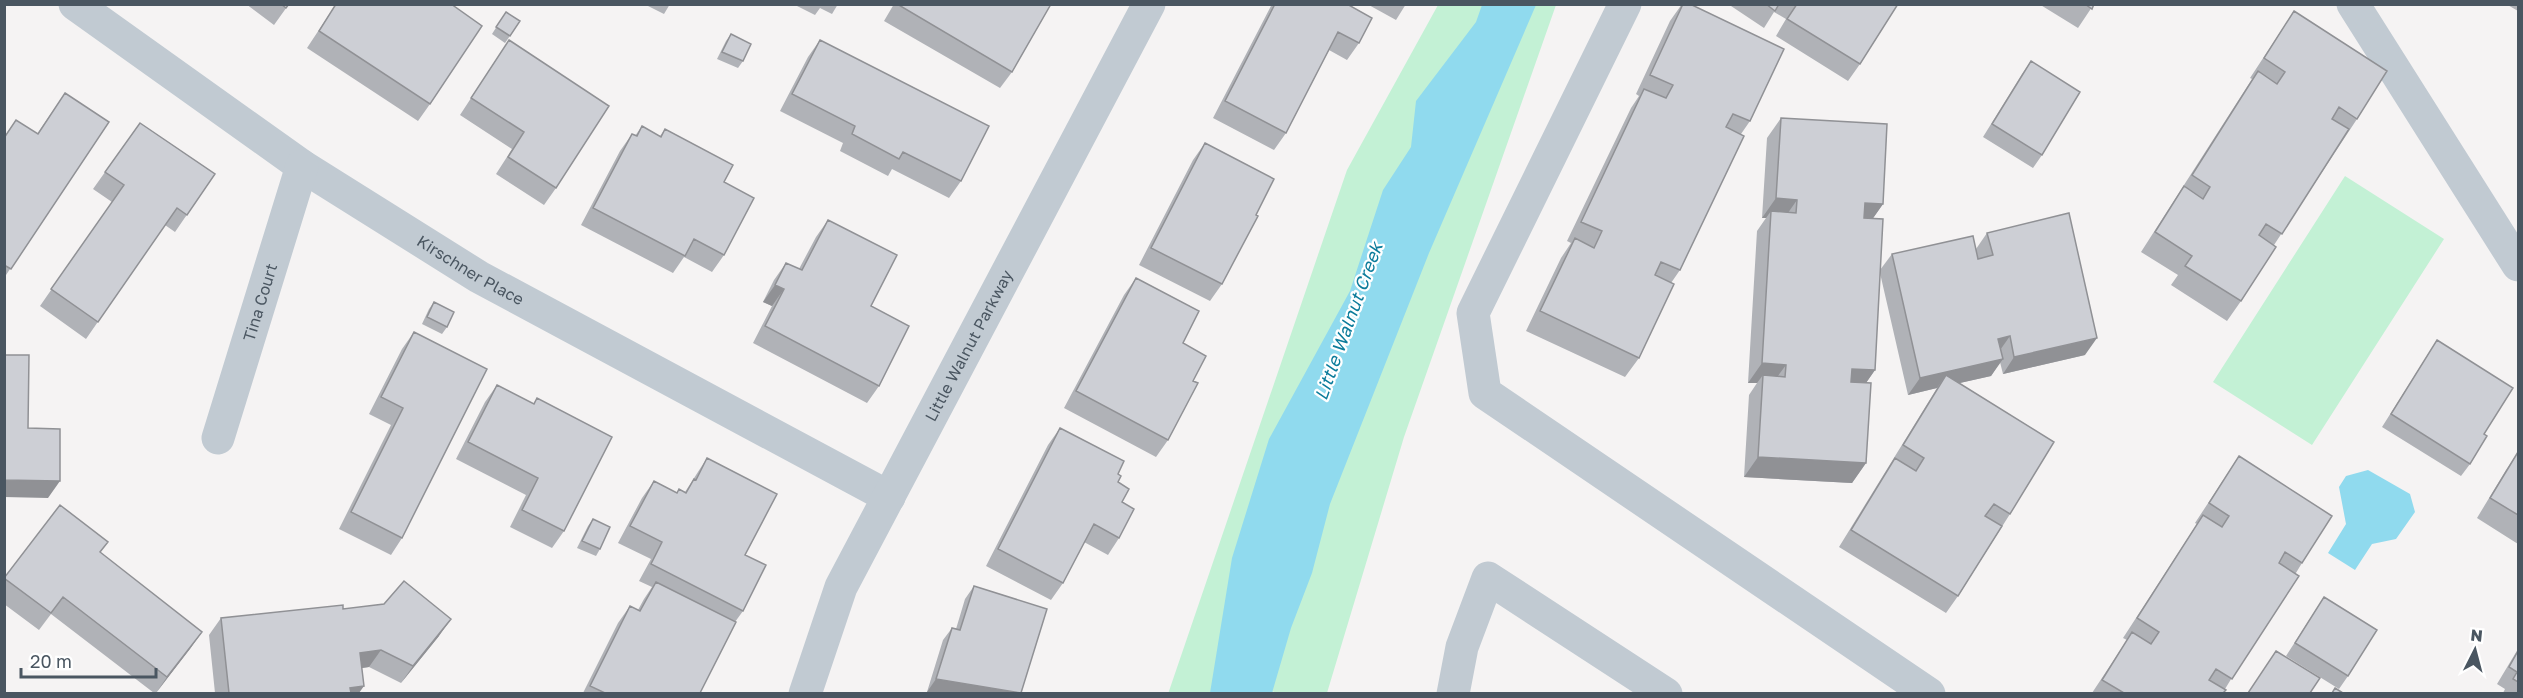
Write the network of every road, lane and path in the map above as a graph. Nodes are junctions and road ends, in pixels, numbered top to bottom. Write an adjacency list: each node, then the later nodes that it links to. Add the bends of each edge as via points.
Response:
1 (75, 4): 5 (street, Kirschner Place)
2 (1149, 4): 8 (street, Little Walnut Parkway)
3 (1625, 4): 12 (street, via 1473,313 1485,393)
4 (2353, 4): 6 (street)
5 (302, 166): 7 (street, Tina Court); 8 (street, Kirschner Place, via 479,277)
6 (2518, 265)
7 (218, 438)
8 (889, 497): 9 (street, Little Walnut Parkway, via 841,587)
9 (805, 693)
10 (1453, 693): 11 (street, via 1462,647 1488,578)
11 (1666, 693)
12 (1929, 693)

